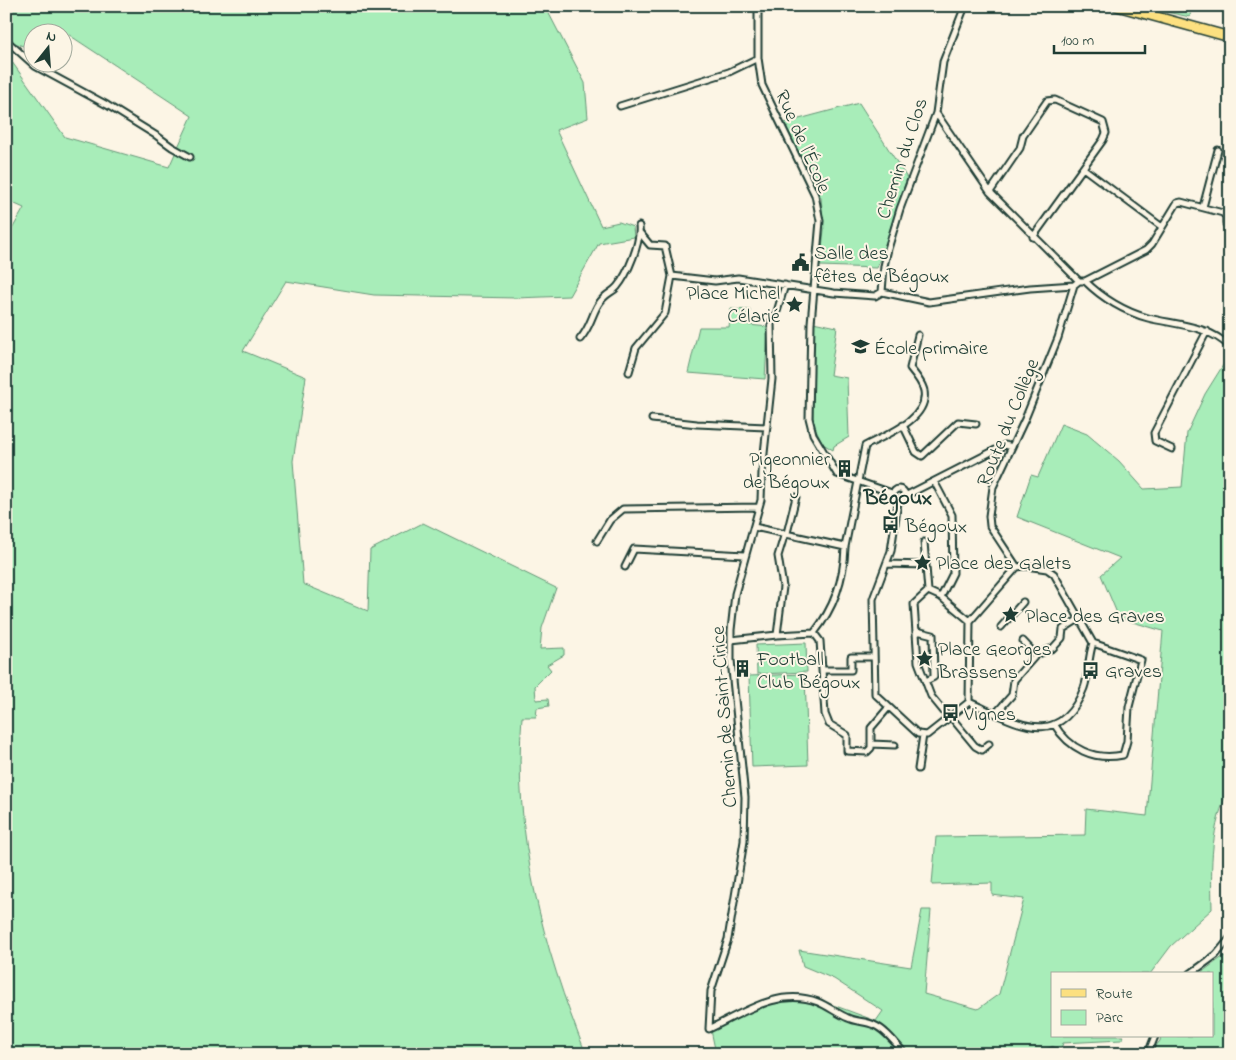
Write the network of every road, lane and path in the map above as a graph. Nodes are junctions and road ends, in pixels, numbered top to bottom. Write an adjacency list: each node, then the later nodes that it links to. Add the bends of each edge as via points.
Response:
1 (758, 6): 6 (street, Rue de l'École)
2 (964, 6): 8 (street, Chemin du Clos, via 943,62)
3 (1117, 6): 4 (main road)
4 (1230, 37)
5 (6, 40): 10 (street, via 35,66)
6 (758, 58): 7 (street, via 729,72); 23 (street, Rue de l'École, via 762,85 815,195 820,222)
7 (620, 106)
8 (936, 112): 12 (street); 24 (street, Chemin du Clos, via 888,249)
9 (1218, 150): 13 (street)
10 (190, 156)
11 (1083, 168): 12 (street, via 1103,140 1106,127 1103,122 1051,99 1023,136 1020,148); 16 (street); 18 (street)
12 (990, 192): 18 (street)
13 (1203, 207): 14 (street, via 1223,213); 16 (street, via 1177,203)
14 (1226, 224)
15 (639, 226): 17 (street)
16 (1162, 227): 20 (street, via 1146,250)
17 (640, 233): 19 (street, via 650,245 665,246); 27 (street, via 631,262 617,288 605,294 596,307 588,330)
18 (1033, 237): 20 (street)
19 (672, 276): 21 (street, via 716,281 738,278); 29 (street, via 665,313 636,348)
20 (1082, 281): 22 (street); 25 (street, via 1121,307 1147,317)
21 (785, 285): 23 (street); 33 (street, Chemin de Saint-Cirice, via 771,322 772,379)
22 (1074, 285): 24 (street, via 929,302); 34 (street, Route du Collège, via 1058,338)
23 (813, 289): 24 (street, via 875,296); 36 (street, Rue de l'École, via 809,418 813,434 837,474)
24 (882, 292)
25 (1208, 331): 28 (street); 35 (street, via 1154,433 1155,441)
26 (918, 335): 32 (street, via 910,368 924,390 923,403 916,418)
27 (580, 339)
28 (1230, 348)
29 (629, 372)
30 (652, 419): 33 (street)
31 (976, 424): 32 (street, via 958,422 922,456 916,452)
32 (903, 425): 36 (street, via 866,446)
33 (766, 427): 42 (street, Chemin de Saint-Cirice)
34 (1012, 447): 37 (street, via 1005,445); 52 (street, Route du Collège, via 993,487 989,516 990,526)
35 (1172, 449)
36 (858, 483): 38 (street, Rue de l'École); 47 (street)
37 (935, 483): 39 (street); 54 (street, via 952,516 953,573)
38 (892, 493): 39 (street, via 900,489); 41 (street)
39 (905, 496): 41 (street)
40 (796, 497): 44 (street)
41 (898, 502): 49 (street)
42 (759, 507): 43 (street, Chemin de Saint-Cirice); 45 (street, via 622,509 610,520)
43 (754, 527): 44 (street); 48 (street, Chemin de Saint-Cirice)
44 (786, 533): 47 (street); 61 (street, via 778,556 783,587)
45 (597, 541)
46 (924, 542): 50 (street)
47 (845, 547): 60 (street, via 845,561 834,602 830,613)
48 (745, 555): 51 (street, via 634,549); 62 (street, Chemin de Saint-Cirice, via 735,594)
49 (887, 564): 50 (street); 66 (street, via 873,599)
50 (926, 565): 53 (street)
51 (625, 567)
52 (1017, 567): 56 (street, via 1047,569 1054,574); 57 (street)
53 (928, 591): 54 (street); 59 (street, via 914,604)
54 (942, 597): 57 (street)
55 (1023, 602): 58 (street)
56 (1079, 619): 64 (street); 65 (street, via 1063,629 1062,638 1053,648)
57 (970, 621): 69 (street)
58 (1001, 627)
59 (917, 631): 68 (street, via 918,662); 68 (street, via 933,635 934,677)
60 (814, 633): 61 (street); 67 (street, via 820,641)
61 (778, 634): 62 (street)
62 (731, 640): 82 (street, Chemin de Saint-Cirice, via 744,797 744,841 729,933 710,991 709,1029 757,1005 778,998 798,998 818,1002 853,1021 874,1024)
63 (1024, 641): 65 (street)
64 (1092, 643): 73 (street, via 1078,701 1070,713); 73 (street, via 1141,660 1129,707 1123,755 1094,755 1081,751 1062,738)
65 (1036, 655): 71 (street, via 1014,680 1012,695)
66 (874, 657): 67 (street, via 851,657 851,670); 70 (street, via 875,694)
67 (822, 670): 75 (street, via 826,714 829,724 847,736 846,752 867,752)
68 (926, 682): 72 (street, via 931,696)
69 (970, 702): 71 (street); 72 (street)
70 (888, 708): 74 (street); 75 (street, via 871,728)
71 (996, 713): 73 (street, via 1034,728)
72 (950, 718): 74 (street); 76 (street, via 975,746 982,750)
73 (1054, 724)
74 (923, 735): 78 (street)
75 (871, 744): 77 (street)
76 (989, 744)
77 (895, 745)
78 (918, 769)
79 (1230, 938): 80 (street, via 1216,955)
80 (1193, 972)
81 (1154, 1038): 85 (street)
82 (905, 1054)
83 (1041, 1054): 84 (street, via 1052,1051)
84 (1066, 1054)
85 (1148, 1054)

